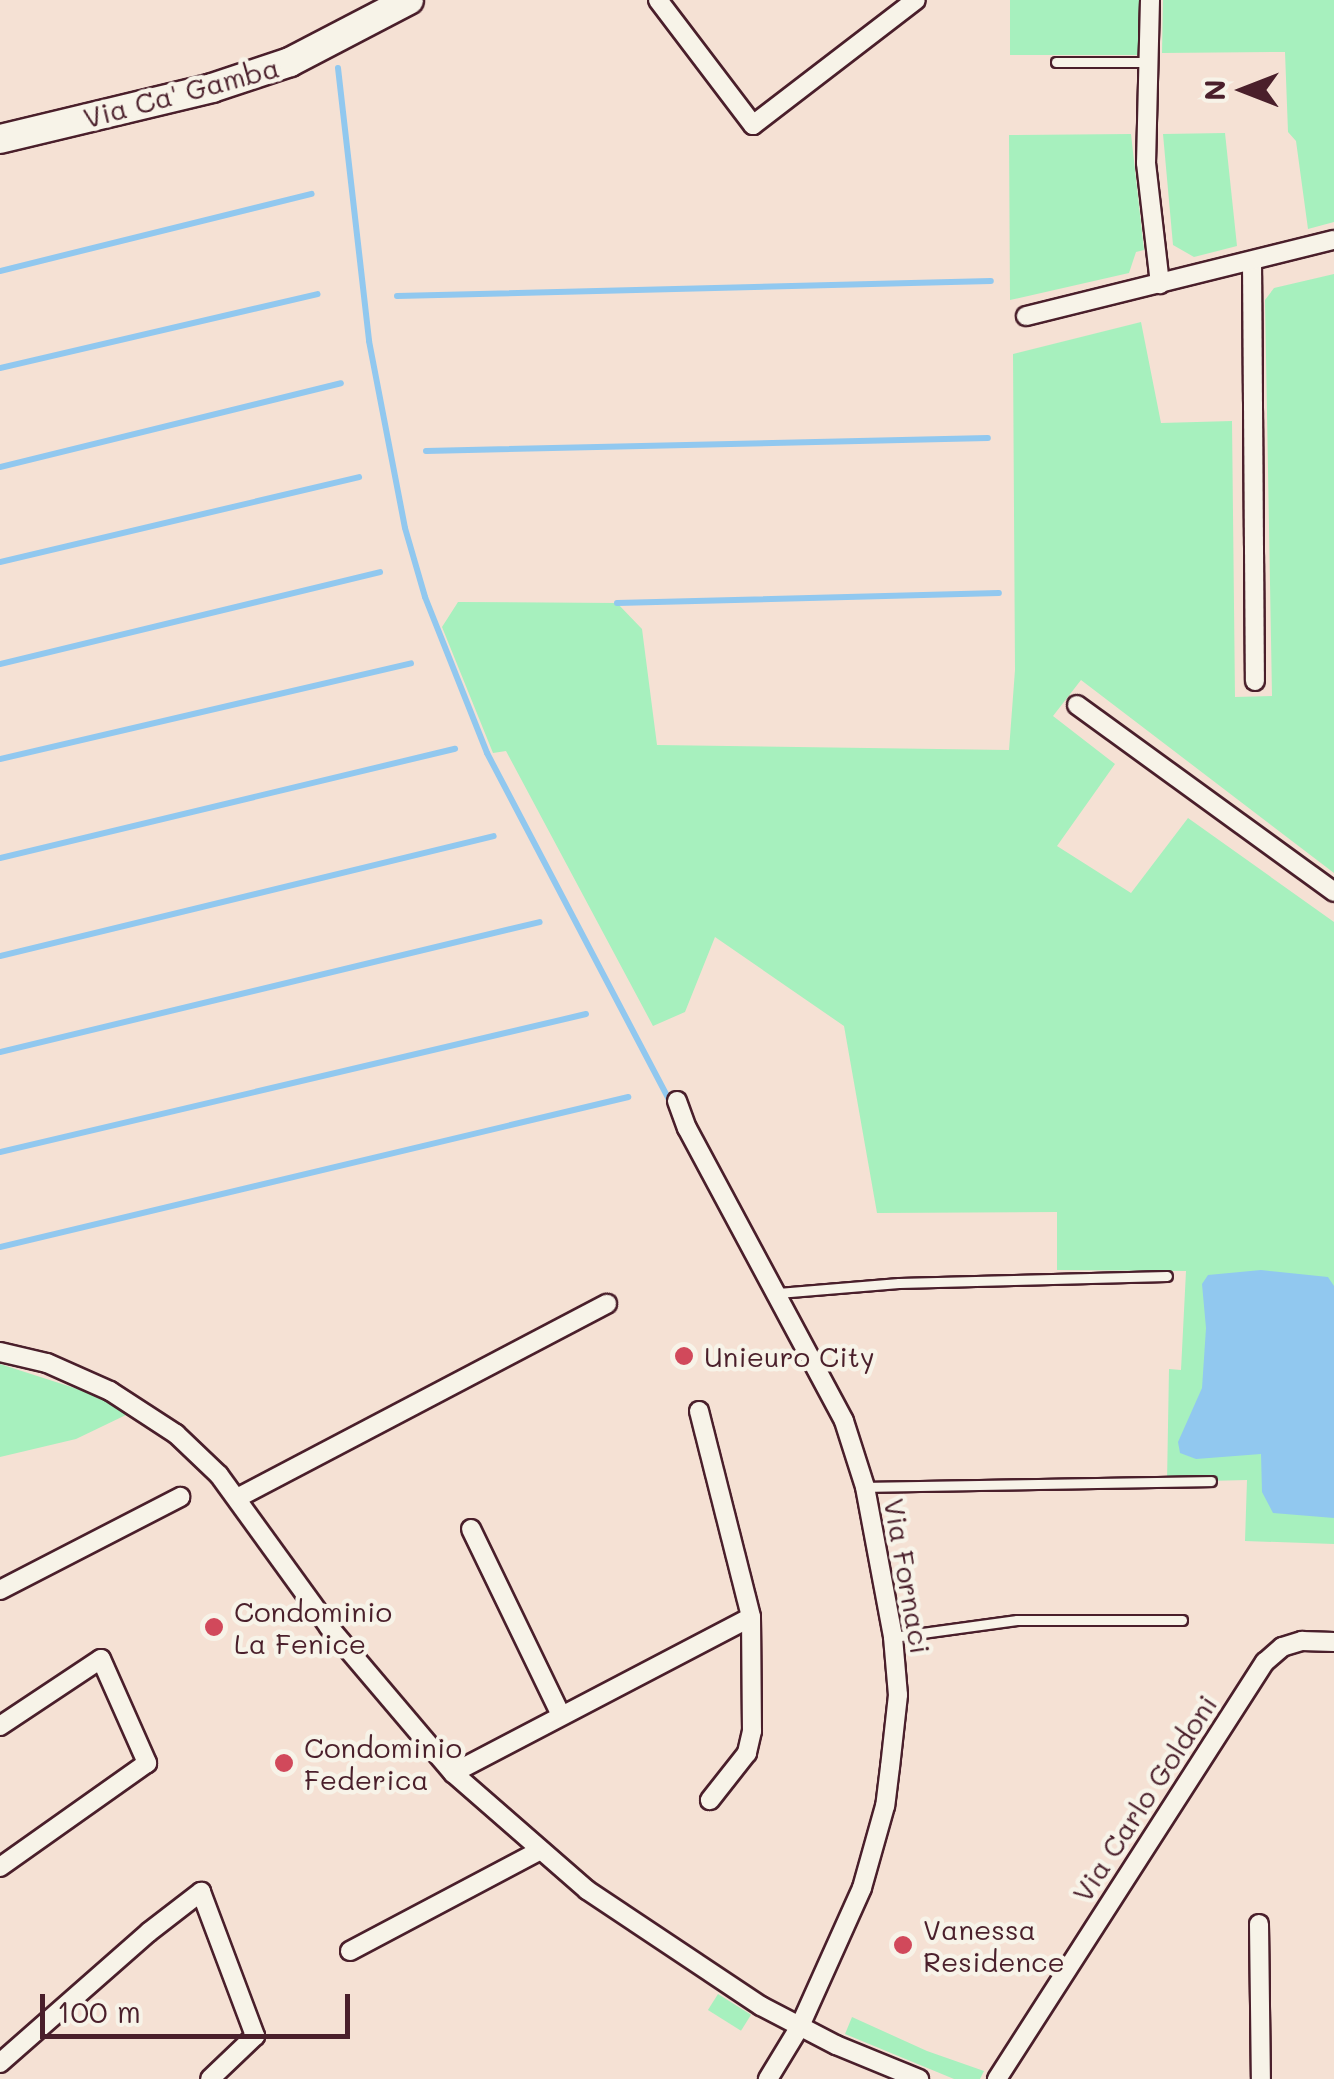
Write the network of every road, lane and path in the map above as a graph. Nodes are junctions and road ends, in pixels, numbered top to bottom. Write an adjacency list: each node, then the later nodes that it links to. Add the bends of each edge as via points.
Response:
1 (408, 0): 7 (street, Via Ca' Gamba, via 290,62 212,88)
2 (658, 0): 3 (street, via 753,126)
3 (916, 0)
4 (1150, 0): 6 (street)
5 (1056, 62): 6 (lane)
6 (1150, 62): 10 (street, via 1146,163)
7 (0, 139)
8 (1334, 240): 9 (street)
9 (1252, 261): 10 (street); 12 (street)
10 (1160, 284): 11 (street)
11 (1026, 316)
12 (1255, 681)
13 (1077, 705): 14 (street)
14 (1334, 892)
15 (677, 1101): 17 (street, Via Fornaci)
16 (1167, 1276): 17 (lane, via 898,1282)
17 (778, 1293): 22 (street, Via Fornaci, via 844,1421)
18 (608, 1304): 24 (street)
19 (0, 1352): 24 (street, via 48,1363 110,1391 176,1434)
20 (699, 1411): 27 (street)
21 (1210, 1481): 22 (lane)
22 (865, 1488): 29 (street, Via Fornaci)
23 (180, 1497): 26 (street)
24 (238, 1498): 33 (street, via 329,1627)
25 (471, 1529): 31 (street)
26 (0, 1590)
27 (751, 1617): 31 (street); 34 (street, via 752,1732 746,1752)
28 (1182, 1620): 29 (lane, via 1017,1620)
29 (893, 1637): 39 (street, Via Fornaci, via 898,1695 885,1806 862,1888)
30 (1334, 1642): 44 (street, Via Carlo Goldoni, via 1292,1644 1265,1662)
31 (562, 1715): 33 (street)
32 (0, 1726): 36 (street, via 101,1659 147,1763)
33 (453, 1773): 35 (street)
34 (710, 1800)
35 (539, 1851): 38 (street); 39 (street, via 671,1948)
36 (0, 1867)
37 (1259, 1924): 45 (street)
38 (350, 1951)
39 (800, 2028): 42 (street, Via Fornaci); 43 (street)
40 (0, 2063): 41 (street, via 202,1892 256,2036)
41 (210, 2079)
42 (768, 2079)
43 (918, 2079)
44 (996, 2079)
45 (1261, 2079)

